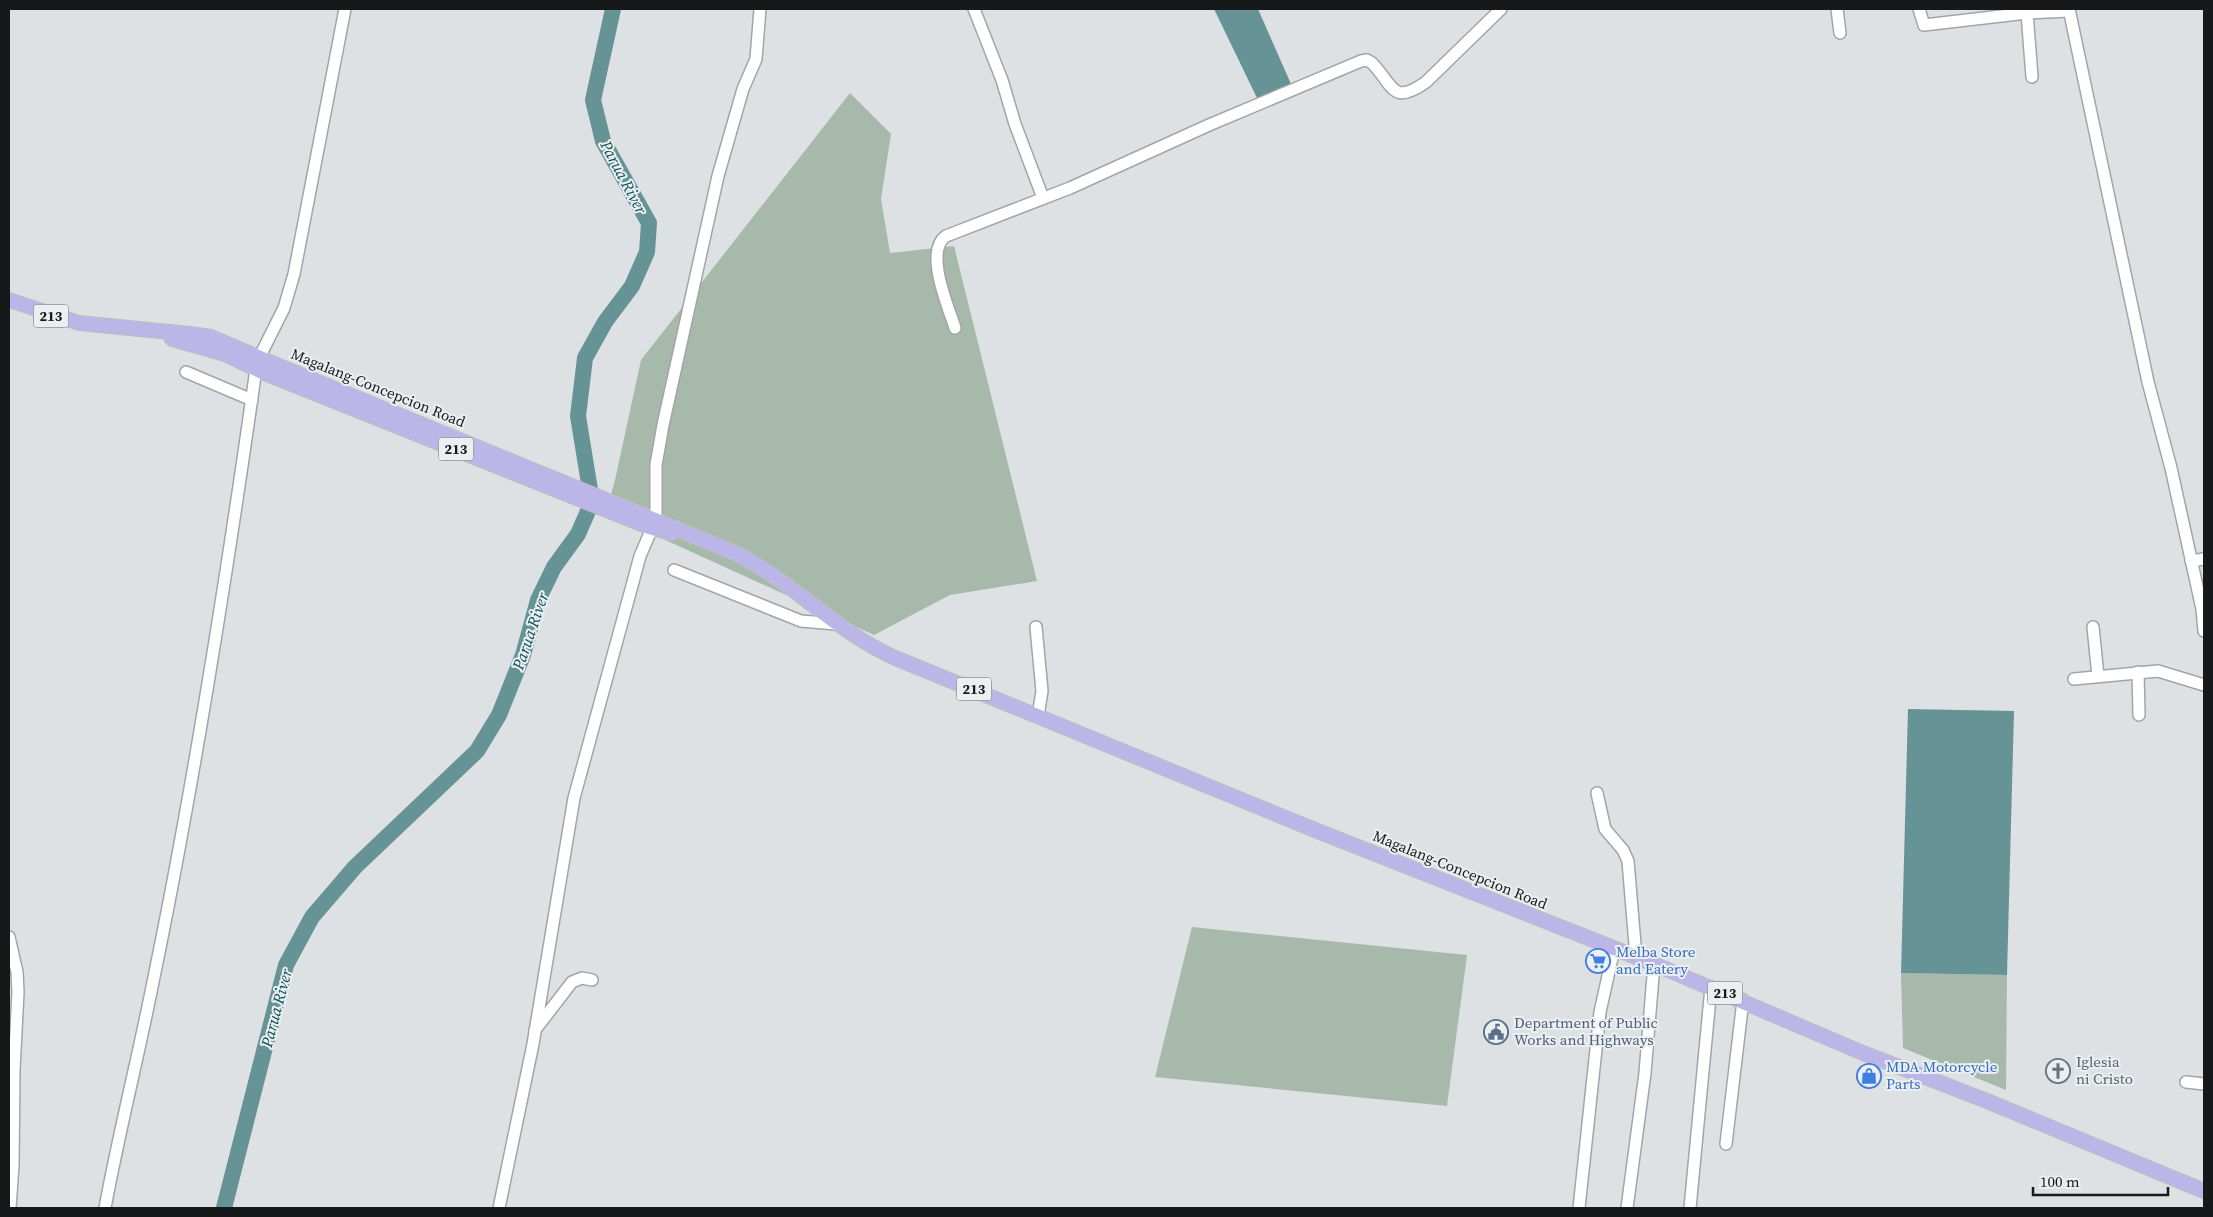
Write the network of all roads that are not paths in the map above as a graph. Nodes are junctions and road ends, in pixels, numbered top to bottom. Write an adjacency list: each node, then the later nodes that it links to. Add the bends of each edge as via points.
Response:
1 (345, 9): 14 (street, via 294,274)
2 (760, 9): 17 (street, via 756,59 743,89 718,176 663,425 656,465)
3 (974, 9): 11 (street)
4 (1501, 9): 11 (street, via 1414,91 1404,95 1398,93 1372,63 1361,61)
5 (1837, 9): 9 (street)
6 (1919, 9): 8 (street, via 1924,25)
7 (2069, 10): 8 (street); 19 (street, via 2148,382)
8 (2027, 13): 10 (street)
9 (1840, 33)
10 (2032, 77)
11 (1043, 198): 13 (street, via 938,242 937,266)
12 (9, 300): 14 (main road, Magalang-Concepcion Road / 213, via 66,320 211,337)
13 (956, 328)
14 (261, 365): 16 (street); 17 (main road, Magalang-Concepcion Road / 213)
15 (186, 372): 16 (street)
16 (252, 400): 46 (street, via 224,594 180,843)
17 (653, 523): 22 (main road, Magalang-Concepcion Road / 213, via 722,547 758,565); 40 (street, via 625,608 574,798)
18 (2204, 559): 19 (street)
19 (2191, 561): 21 (street)
20 (674, 570): 22 (street, via 801,621)
21 (2203, 609): 25 (street)
22 (836, 624): 31 (main road, Magalang-Concepcion Road / 213, via 887,654)
23 (1036, 626): 31 (street, via 1042,691)
24 (2094, 627): 27 (street)
25 (2204, 631)
26 (2138, 672): 27 (street); 29 (street, via 2158,671); 30 (street)
27 (2098, 676): 28 (street)
28 (2074, 679)
29 (2204, 685)
30 (2139, 715)
31 (1038, 716): 34 (main road, Magalang-Concepcion Road / 213)
32 (1597, 793): 35 (street, via 1605,830 1623,850 1628,861)
33 (9, 937): 45 (street, via 18,992)
34 (1614, 949): 35 (main road, Magalang-Concepcion Road / 213); 48 (street, via 1600,1012)
35 (1636, 957): 36 (main road, Magalang-Concepcion Road / 213)
36 (1654, 964): 38 (main road, Magalang-Concepcion Road / 213); 49 (street, via 1645,1073)
37 (592, 980): 40 (street, via 582,978 572,982)
38 (1711, 987): 39 (main road, Magalang-Concepcion Road / 213); 50 (street)
39 (1742, 1000): 43 (street); 44 (main road, Magalang-Concepcion Road / 213, via 1863,1053)
40 (535, 1030): 47 (street)
41 (2186, 1082): 42 (street)
42 (2204, 1084)
43 (1726, 1144)
44 (2204, 1191)
45 (10, 1208)
46 (105, 1208)
47 (499, 1208)
48 (1579, 1208)
49 (1627, 1208)
50 (1690, 1208)

